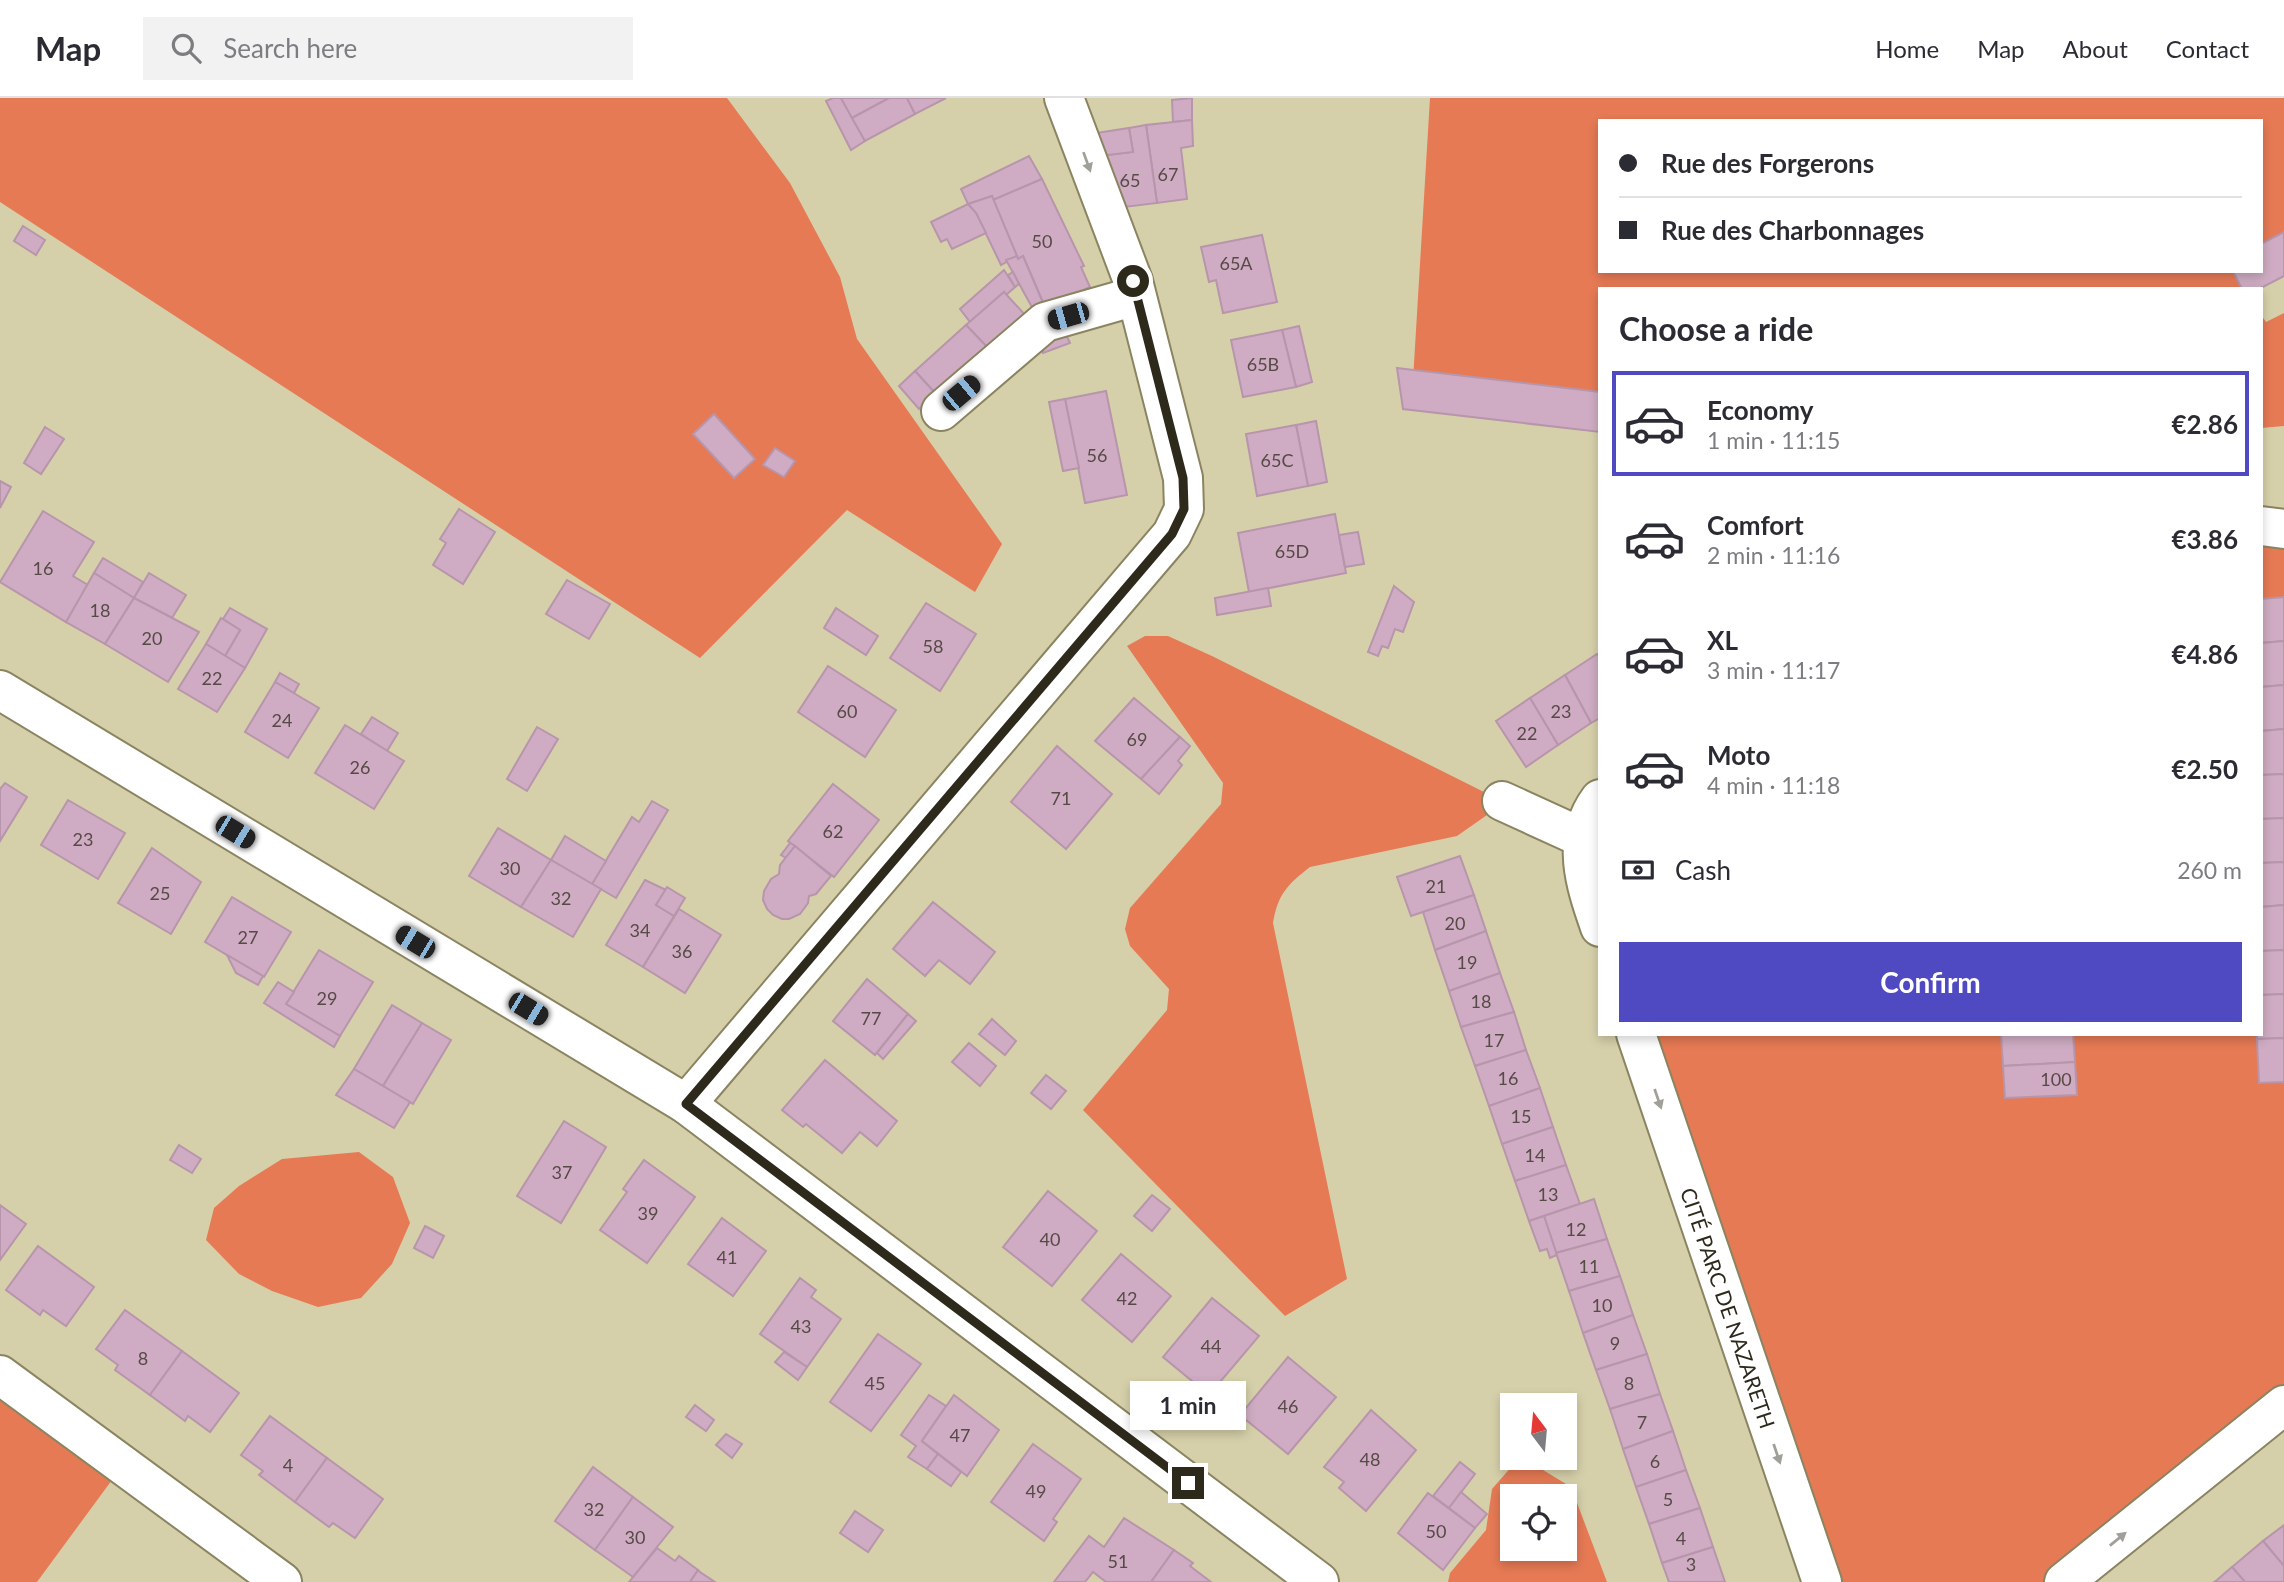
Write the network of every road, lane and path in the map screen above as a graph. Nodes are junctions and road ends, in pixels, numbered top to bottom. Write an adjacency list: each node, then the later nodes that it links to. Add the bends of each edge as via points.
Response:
1 (1064, 98): 2 (street, one-way to 2)
2 (1136, 296): 3 (street, via 1045,322); 10 (street, via 1183,478 1184,509 1172,534)
3 (941, 411)
4 (0, 691): 10 (street)
5 (1502, 801): 7 (street)
6 (1598, 803): 7 (street)
7 (1583, 838): 8 (street, via 1581,860)
8 (1598, 921)
9 (1637, 1036): 15 (street, CITÉ PARC DE NAZARETH, one-way to 15)
10 (686, 1104): 14 (street)
11 (0, 1375): 13 (street)
12 (2284, 1405): 16 (street, one-way to 12)
13 (282, 1582)
14 (1319, 1582)
15 (1822, 1582)
16 (2064, 1582)

